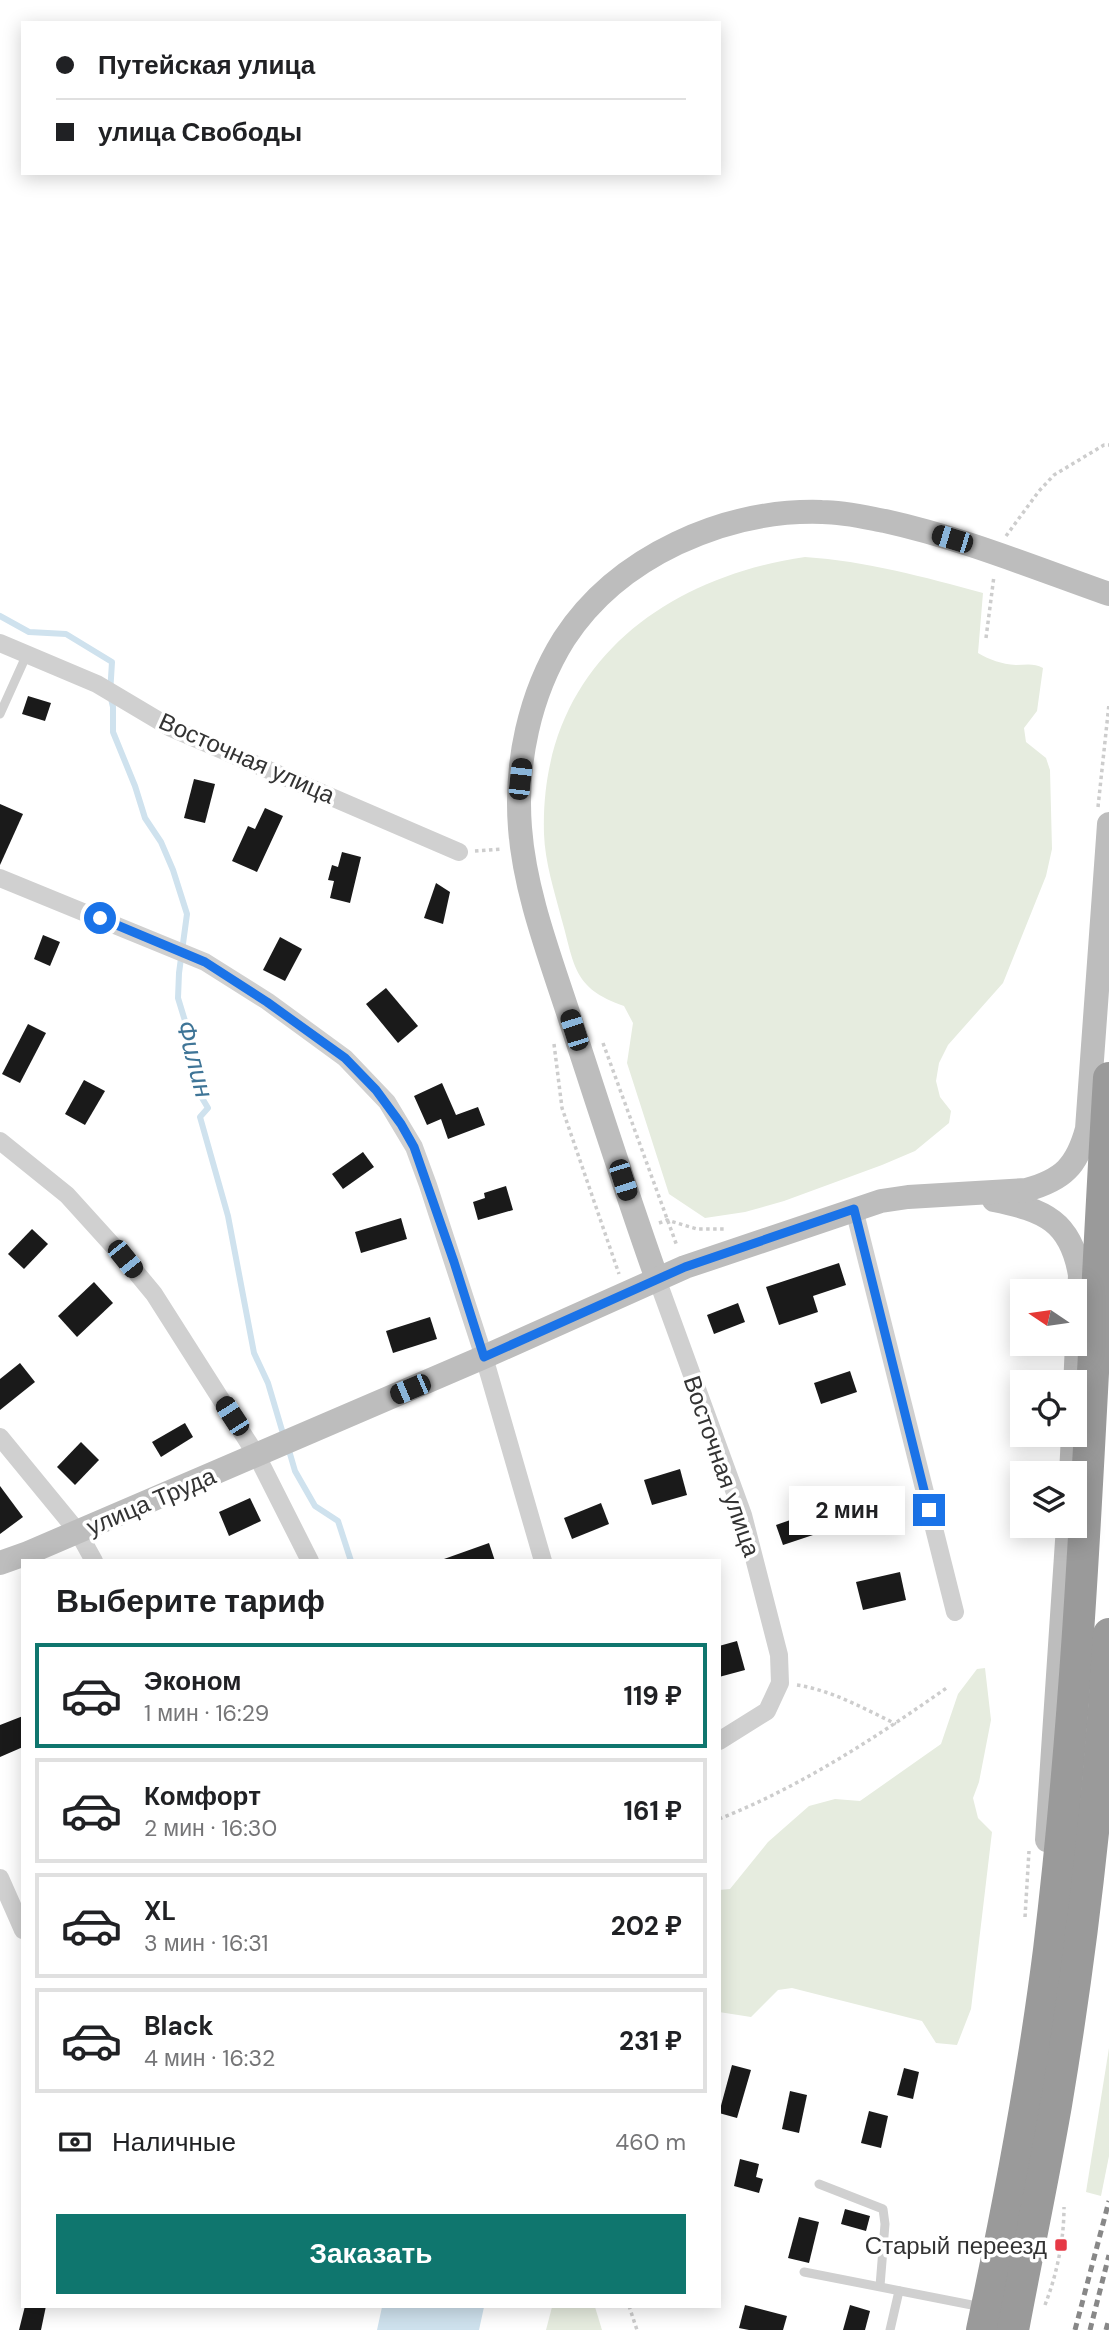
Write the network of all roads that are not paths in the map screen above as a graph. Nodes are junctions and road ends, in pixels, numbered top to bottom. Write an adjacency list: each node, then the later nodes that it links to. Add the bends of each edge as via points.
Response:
1 (1109, 594): 12 (street, via 920,529 821,512 740,520 702,532 609,588 565,639 531,712 521,763 523,855 549,954)
2 (0, 643): 3 (street, Восточная улица)
3 (27, 654): 4 (lane); 6 (street, Восточная улица, via 97,684 171,728)
4 (0, 715)
5 (1104, 818): 10 (street, via 1087,1129 1082,1150 1072,1165 1044,1185)
6 (459, 852)
7 (0, 878): 13 (street, via 205,962 345,1058 387,1102 414,1147)
8 (1109, 1078): 28 (highway, via 1075,1661)
9 (0, 1141): 16 (street, via 67,1195 125,1259)
10 (963, 1194): 11 (street, улица Труда, via 908,1197); 14 (street, via 1034,1209 1061,1227 1071,1241 1080,1275)
11 (854, 1209): 12 (street, улица Труда); 23 (street)
12 (657, 1279): 13 (street, улица Труда); 25 (street, Восточная улица, via 743,1516 779,1655 780,1683 767,1711)
13 (484, 1357): 16 (street, улица Труда); 21 (street)
14 (1076, 1370)
15 (0, 1437): 17 (street)
16 (267, 1451): 17 (street, улица Труда); 20 (street)
17 (78, 1532): 19 (street); 22 (street, улица Труда)
18 (1067, 1538): 28 (street, via 1048,1800)
19 (93, 1559)
20 (309, 1559)
21 (542, 1559)
22 (0, 1563)
23 (955, 1612)
24 (1109, 1634): 35 (highway, via 1075,1980)
25 (721, 1740)
26 (0, 1878): 27 (street)
27 (21, 1925)
28 (1038, 2027): 33 (highway)
29 (819, 2184): 31 (lane, via 883,2209)
30 (804, 2272): 31 (lane)
31 (880, 2286): 32 (lane)
32 (899, 2291): 33 (lane); 34 (lane)
33 (985, 2319)
34 (890, 2330)
35 (1013, 2330)

